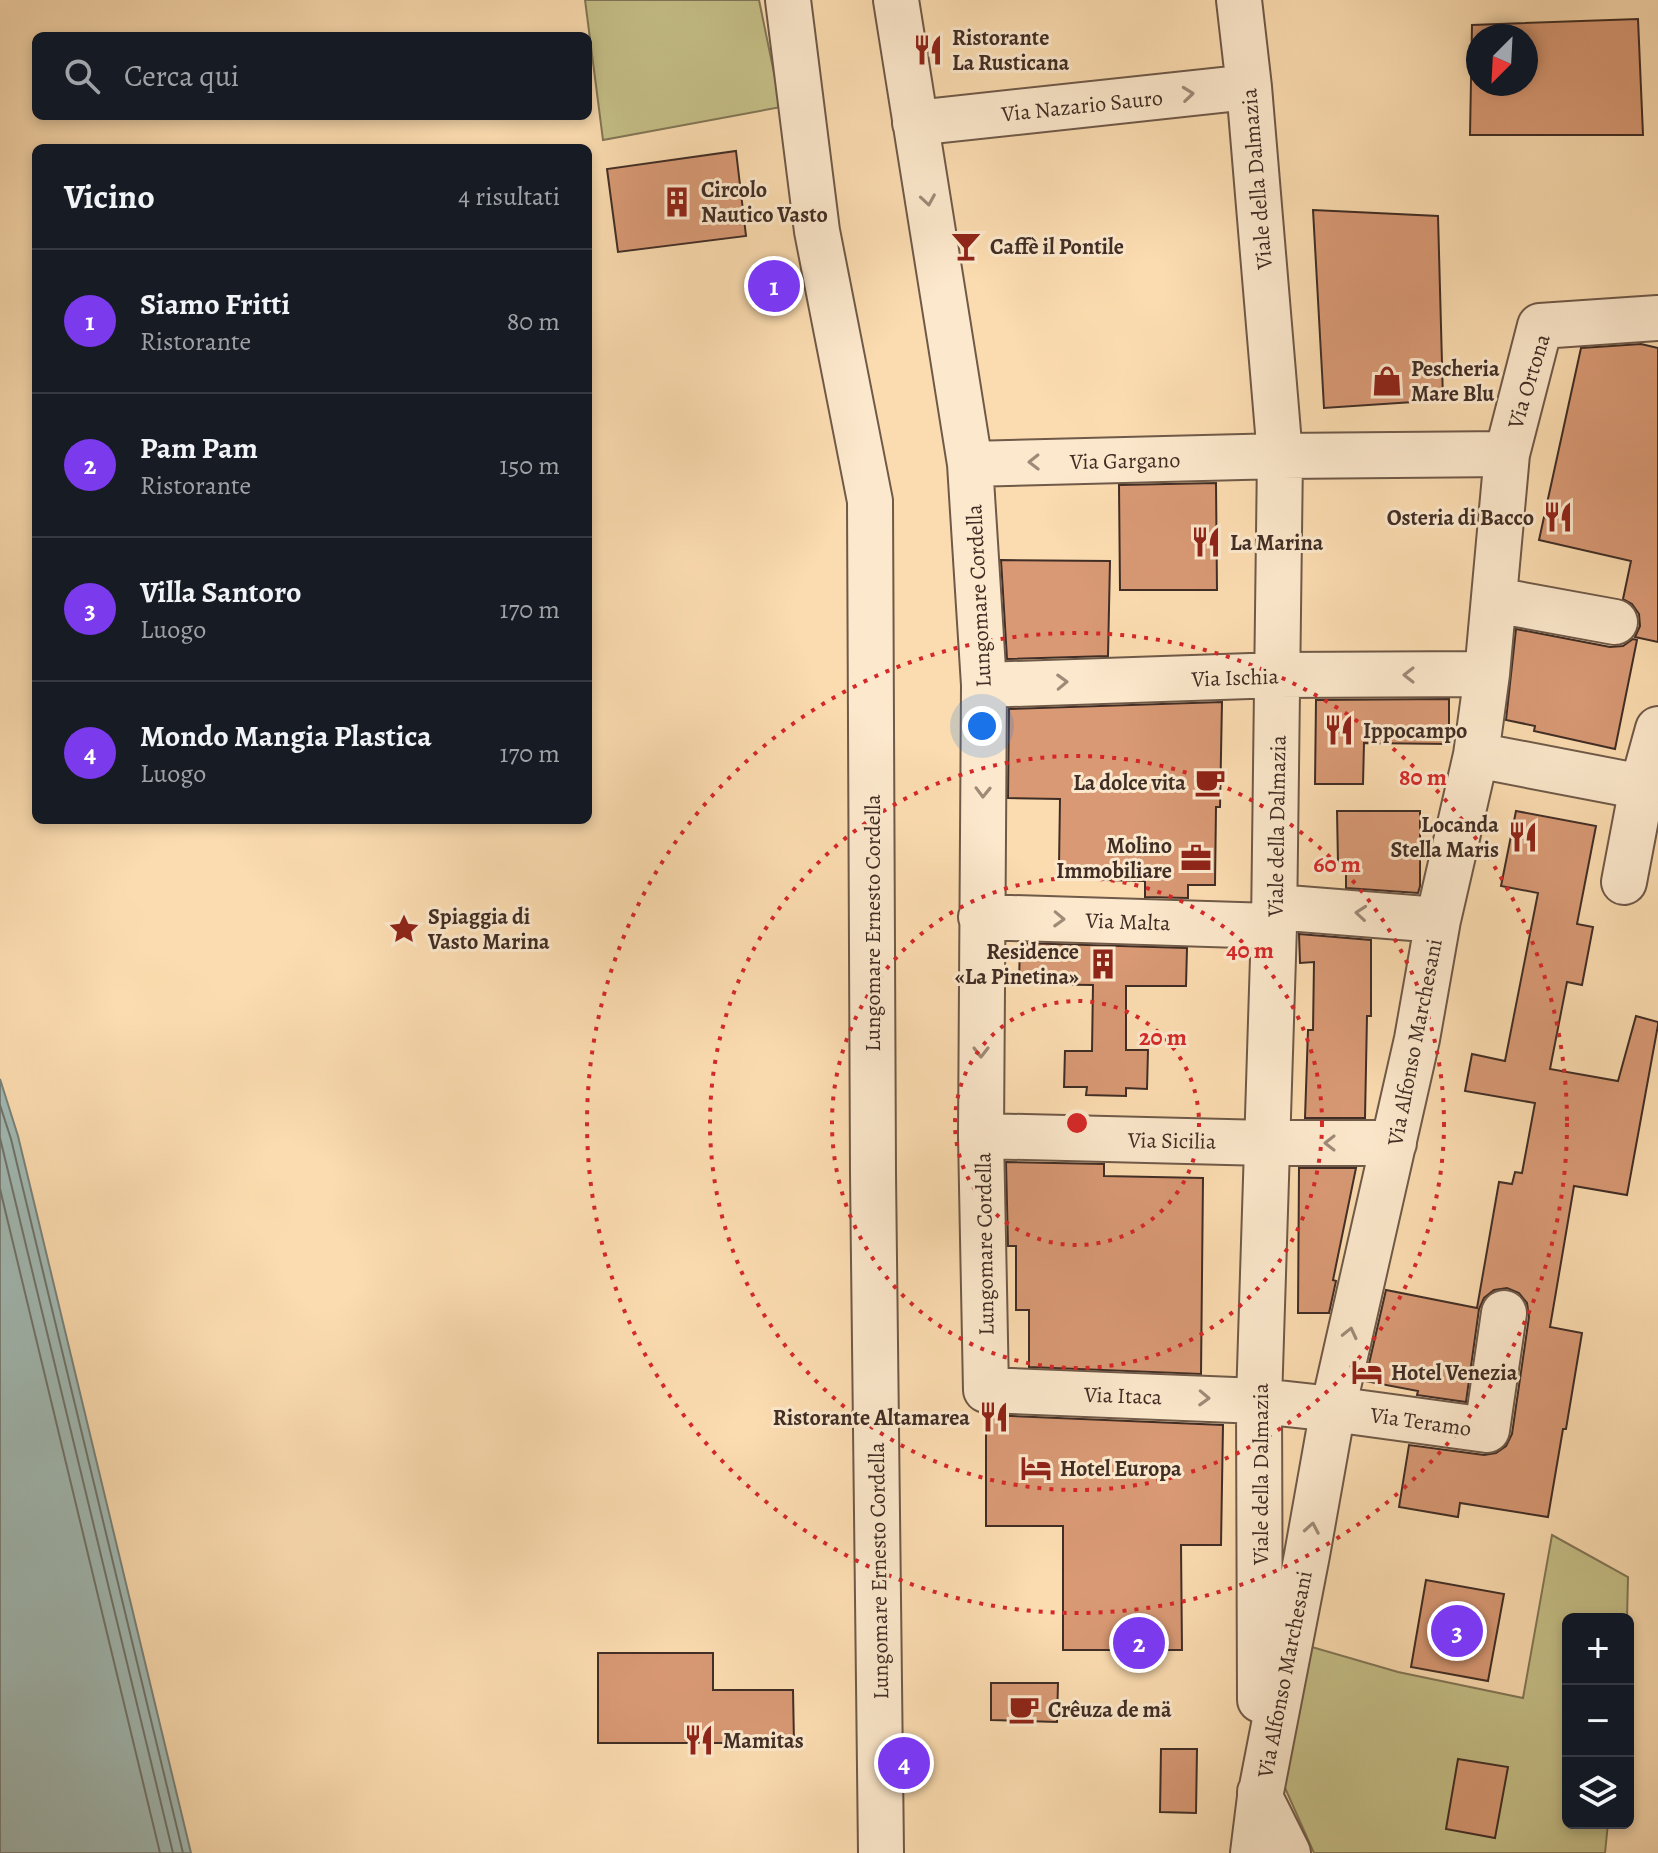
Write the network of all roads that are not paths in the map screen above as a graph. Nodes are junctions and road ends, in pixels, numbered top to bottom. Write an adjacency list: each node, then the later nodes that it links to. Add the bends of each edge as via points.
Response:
1 (788, 0): 29 (street, Lungomare Ernesto Cordella, via 817,231 870,501)
2 (896, 0): 5 (street, Lungomare Cordella)
3 (1239, 0): 4 (street, Viale della Dalmazia)
4 (1249, 87): 5 (street, Via Nazario Sauro, one-way to 4); 8 (street, Viale della Dalmazia)
5 (915, 123): 9 (street, Lungomare Cordella, one-way to 9)
6 (1658, 318): 7 (street, Via Ortona, via 1540,326)
7 (1507, 454): 8 (street, Via Gargano); 10 (street, Via Alfonso Marchesani)
8 (1280, 456): 9 (street, Via Gargano, one-way to 9); 13 (street, Viale della Dalmazia)
9 (970, 464): 14 (street, Lungomare Cordella)
10 (1495, 600): 11 (street); 12 (street, Via Alfonso Marchesani)
11 (1615, 622)
12 (1487, 674): 13 (street, Via Ischia, one-way to 13); 15 (street, Via Alfonso Marchesani)
13 (1277, 675): 14 (street, Via Ischia, one-way to 13); 18 (street, Viale della Dalmazia)
14 (984, 685): 19 (street, Lungomare Cordella, one-way to 19)
15 (1476, 755): 16 (street); 20 (street, Via Alfonso Marchesani)
16 (1651, 764): 17 (street)
17 (1624, 882)
18 (1275, 916): 19 (street, Via Malta, one-way to 18); 20 (street, Via Malta, one-way to 18); 22 (street, Viale della Dalmazia)
19 (981, 917): 21 (street, Lungomare Cordella, one-way to 21)
20 (1438, 920): 23 (street, Via Alfonso Marchesani)
21 (981, 1136): 22 (street, Via Sicilia); 25 (street, Lungomare Cordella)
22 (1267, 1143): 23 (street, Via Sicilia, one-way to 22); 26 (street, Viale della Dalmazia)
23 (1394, 1143): 27 (street, Via Alfonso Marchesani, one-way to 23)
24 (1504, 1313): 27 (street, Via Teramo, via 1487,1430)
25 (986, 1390): 26 (street, Via Itaca, one-way to 26)
26 (1259, 1401): 27 (street); 28 (street, Viale della Dalmazia)
27 (1333, 1409): 28 (street, Via Alfonso Marchesani, one-way to 27)
28 (1260, 1797): 30 (street); 31 (street)
29 (881, 1853)
30 (1253, 1853)
31 (1288, 1853)

